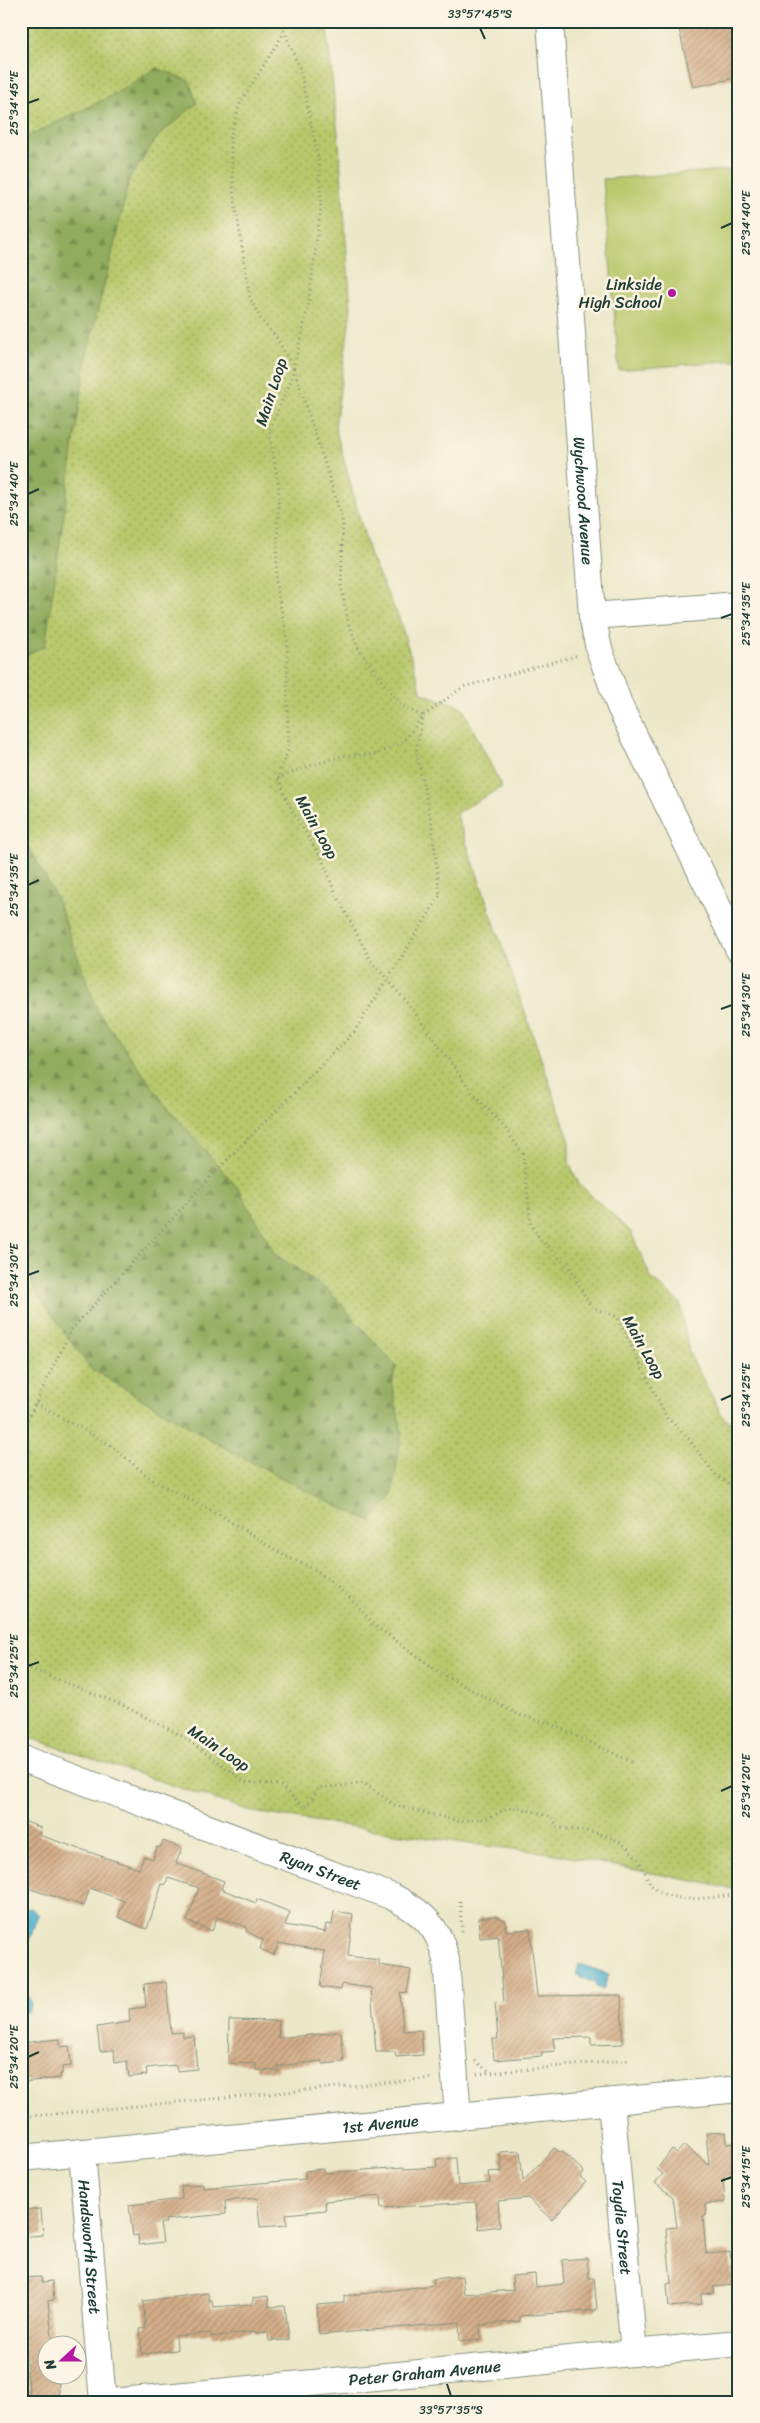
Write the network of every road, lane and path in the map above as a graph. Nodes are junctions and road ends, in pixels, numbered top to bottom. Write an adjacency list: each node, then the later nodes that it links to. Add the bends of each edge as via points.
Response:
1 (280, 21): 3 (path, Main Loop)
2 (550, 21): 6 (street, Wychwood Avenue)
3 (285, 33): 4 (path, Main Loop, via 300,69 319,163 321,207 308,308); 4 (path, via 240,103 230,138 234,195 250,298)
4 (294, 368): 8 (path, via 343,523 341,586 348,622 359,650 401,706); 9 (path, Main Loop, via 268,430 279,488 276,584 287,637 288,750)
5 (739, 605): 6 (street)
6 (592, 616): 7 (street, Wychwood Avenue)
7 (599, 649): 8 (path, via 463,687); 10 (street, Wychwood Avenue, via 620,707)
8 (422, 716): 9 (path, via 404,741 377,754 343,756); 11 (path, via 416,751 432,824 440,896)
9 (278, 778): 11 (path, Main Loop, via 292,812 321,857 335,892 371,961)
10 (739, 950)
11 (388, 979): 12 (path, via 354,1032 214,1173 71,1330); 14 (path, Main Loop, via 471,1091 506,1128 523,1154 531,1224 542,1240 572,1270 591,1307 617,1317 667,1418 688,1438 716,1476)
12 (36, 1403): 13 (path); 17 (path, via 109,1444 154,1481 316,1570 355,1602 374,1625 442,1674 517,1714 551,1724)
13 (21, 1433)
14 (739, 1489)
15 (21, 1665): 18 (path, Main Loop, via 120,1704 182,1736 246,1782 280,1786 306,1808 318,1788 364,1783 394,1805 458,1821 489,1818 503,1810 518,1808 552,1817 558,1828 595,1831 628,1848 639,1860 646,1881 665,1895 692,1900)
16 (21, 1758): 20 (street, Ryan Street, via 393,1897 421,1913 439,1939 446,1960)
17 (634, 1763)
18 (739, 1895)
19 (628, 2060): 21 (path)
20 (449, 2070): 21 (path); 21 (path); 24 (path); 25 (street, Ryan Street)
21 (491, 2073)
22 (739, 2089): 23 (street, 1st Avenue)
23 (611, 2102): 25 (street, 1st Avenue); 29 (street, Toydie Street)
24 (21, 2117)
25 (458, 2117): 26 (street, 1st Avenue)
26 (82, 2152): 27 (street, 1st Avenue); 30 (street, Handsworth Street)
27 (21, 2158)
28 (739, 2343): 29 (street, Peter Graham Avenue)
29 (634, 2353): 31 (street, Peter Graham Avenue)
30 (103, 2402)
31 (110, 2402)

